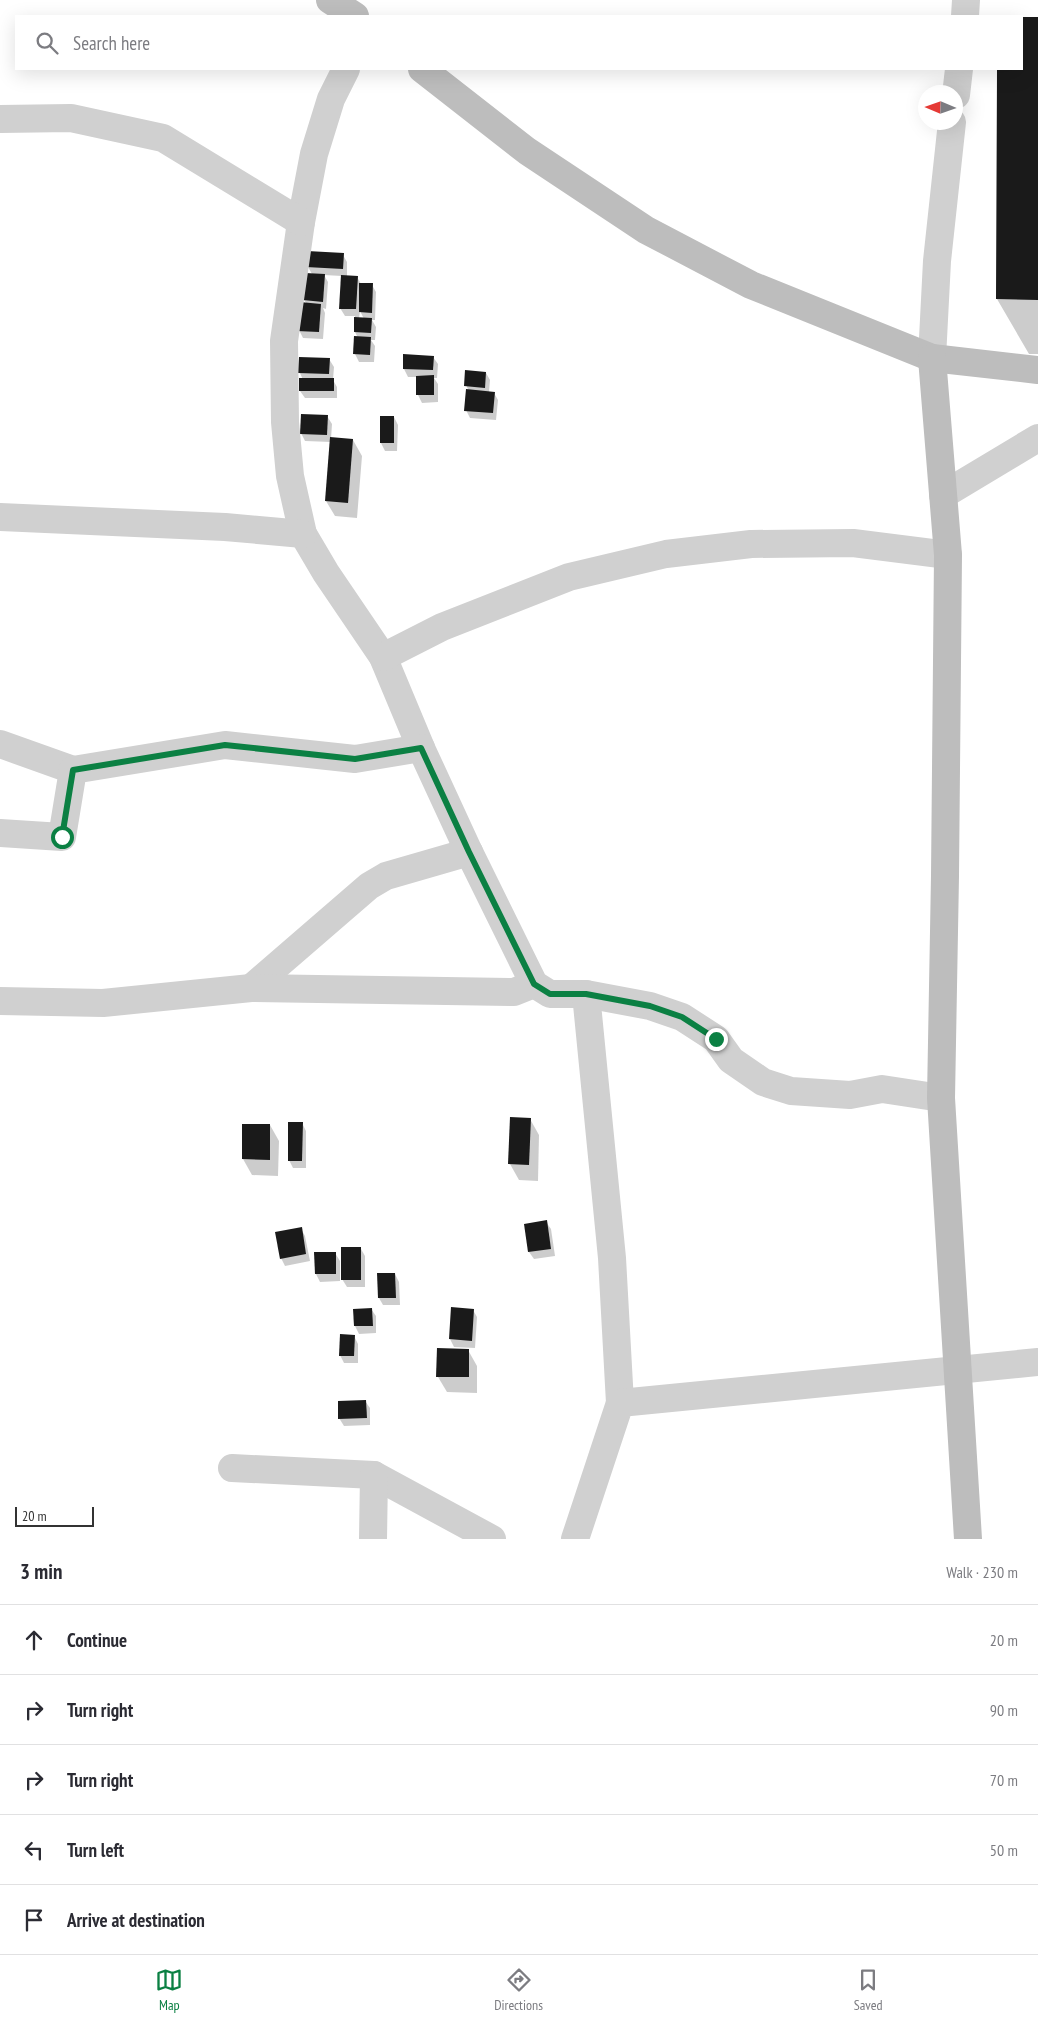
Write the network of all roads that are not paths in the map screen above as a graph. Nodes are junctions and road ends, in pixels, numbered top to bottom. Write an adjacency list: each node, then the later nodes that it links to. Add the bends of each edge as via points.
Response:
1 (966, 0): 2 (street)
2 (964, 15)
3 (346, 70): 9 (street, via 331,99 314,154)
4 (423, 70): 10 (street, via 527,150 646,230 751,285)
5 (958, 70): 6 (street)
6 (957, 85)
7 (0, 119): 9 (street, via 72,118 163,138)
8 (951, 130): 10 (street, via 937,261)
9 (301, 222): 15 (street, via 284,341 285,422 290,476)
10 (932, 358): 11 (street); 13 (street)
11 (1038, 370)
12 (1038, 438): 13 (street)
13 (943, 495): 16 (street)
14 (0, 517): 15 (street, via 225,527)
15 (303, 534): 17 (street)
16 (948, 555): 17 (street, via 853,543 751,544 666,554 569,577 442,627); 27 (street)
17 (383, 657): 19 (street)
18 (0, 744): 20 (street)
19 (421, 748): 20 (street, via 355,759 225,745); 22 (street)
20 (73, 770): 21 (street, via 62,837)
21 (0, 834)
22 (469, 852): 23 (street); 24 (street, via 386,876 369,886)
23 (534, 984): 24 (street, via 514,992); 25 (street, via 550,994)
24 (251, 988): 26 (street, via 103,1003)
25 (586, 994): 27 (street, via 650,1006 682,1017 716,1039 731,1060 763,1082 791,1090 850,1095 882,1089); 30 (street, via 612,1258)
26 (0, 1001)
27 (941, 1098): 29 (street)
28 (1038, 1362): 29 (street)
29 (957, 1372): 30 (street); 36 (street)
30 (620, 1403): 35 (street)
31 (232, 1468): 32 (street)
32 (374, 1475): 33 (street); 34 (street)
33 (373, 1539)
34 (492, 1539)
35 (575, 1539)
36 (968, 1539)

